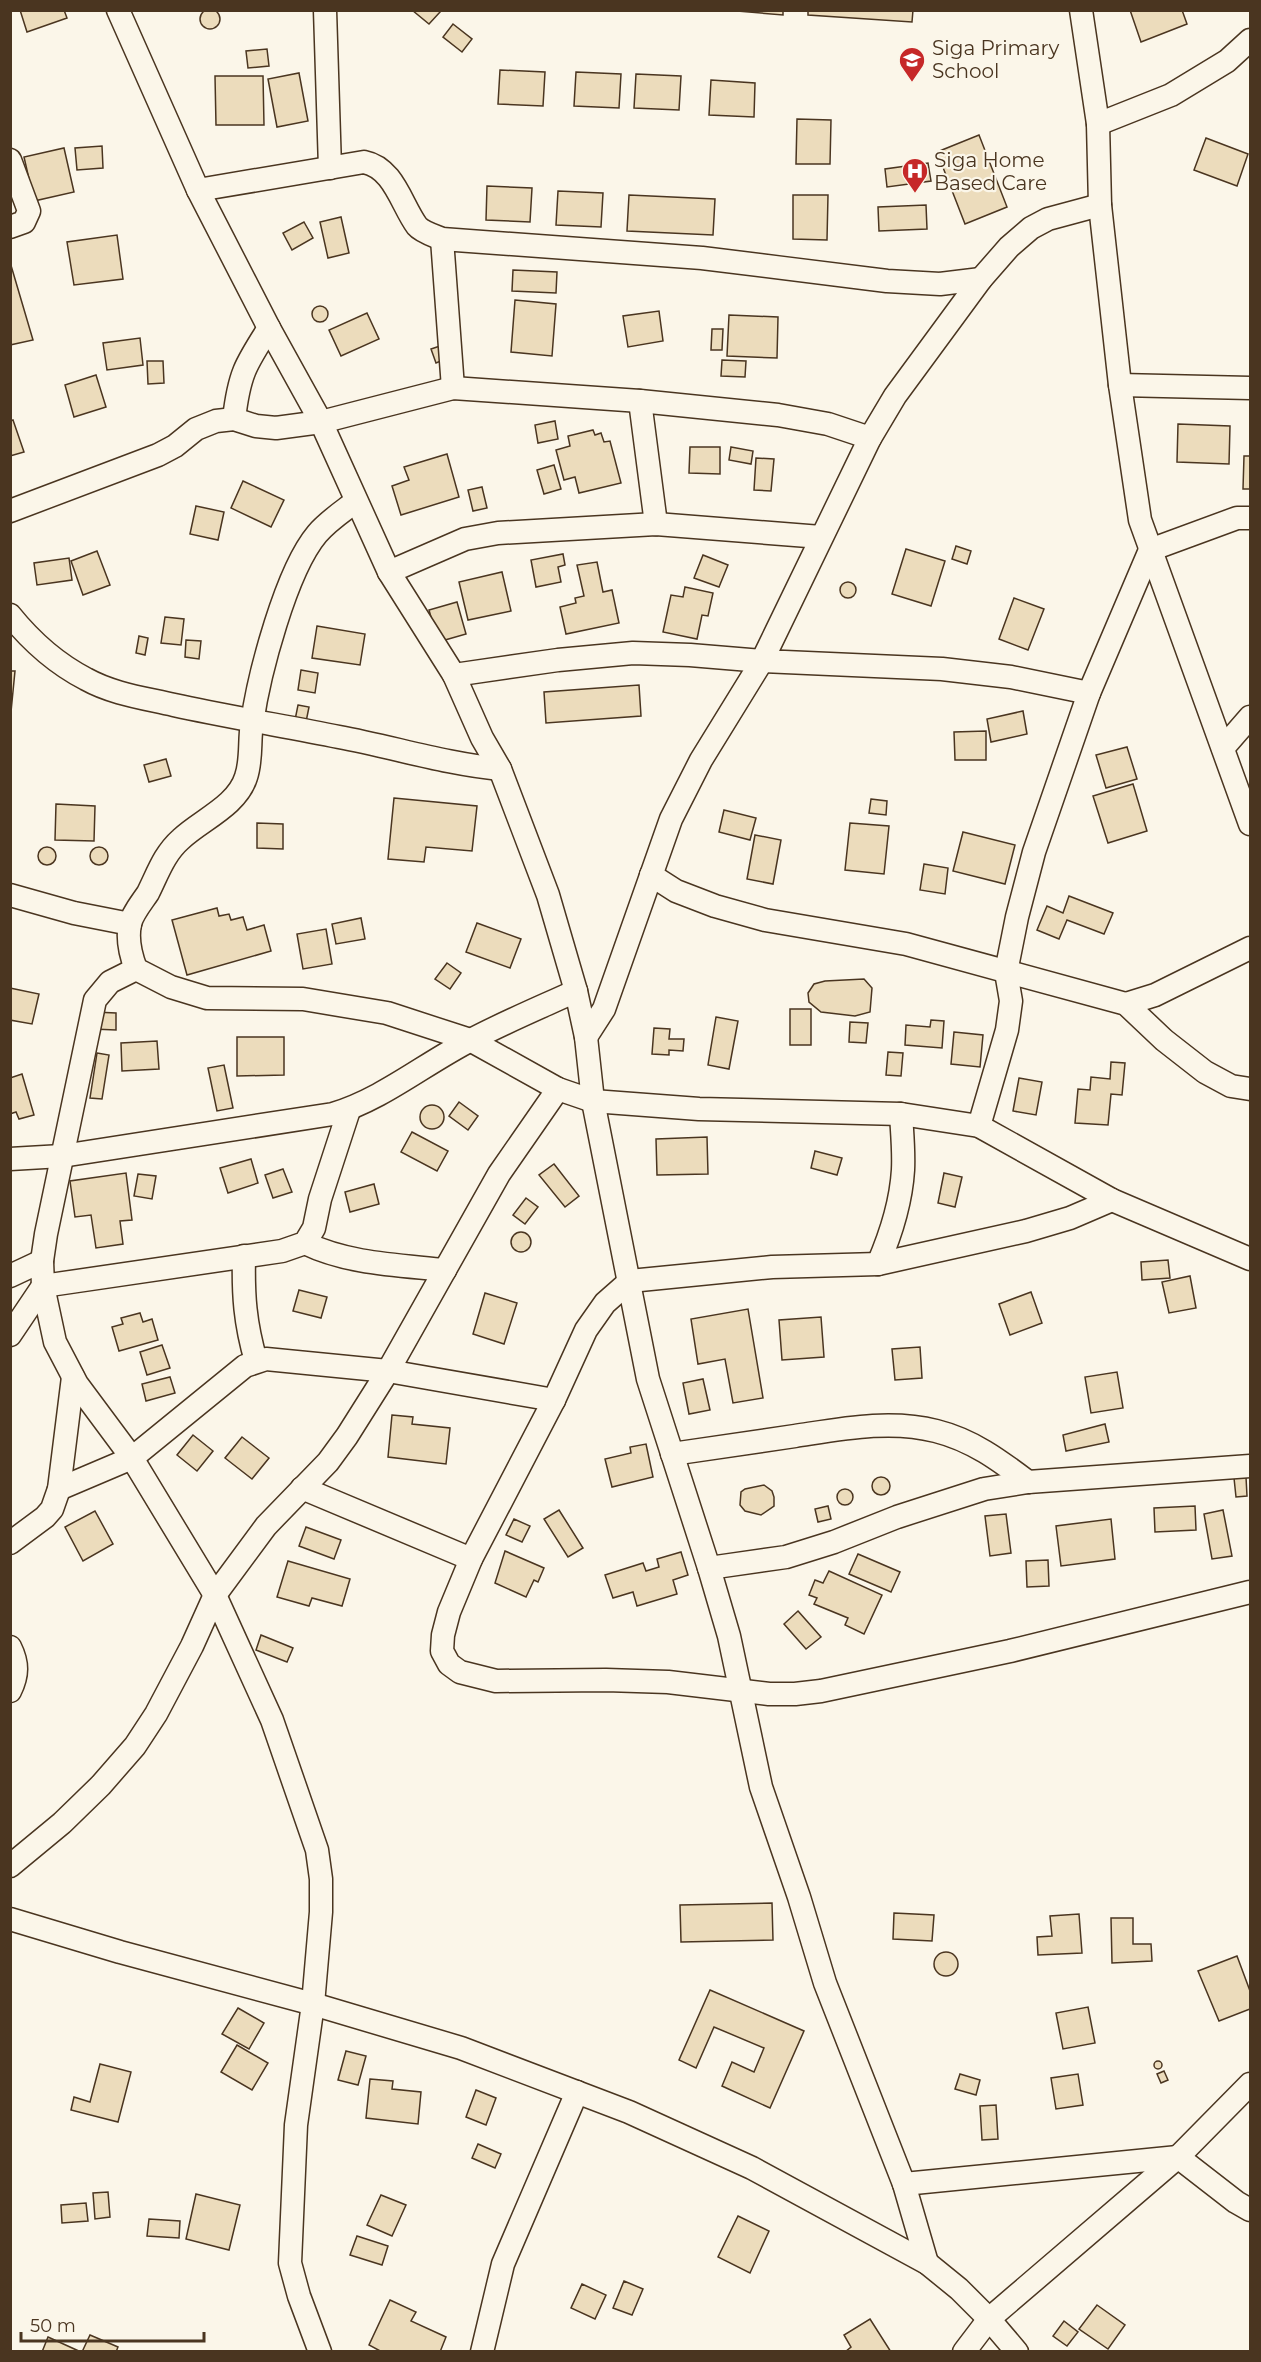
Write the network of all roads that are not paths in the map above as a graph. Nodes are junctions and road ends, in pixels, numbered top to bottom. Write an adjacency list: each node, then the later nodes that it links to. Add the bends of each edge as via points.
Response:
1 (118, 10): 8 (street)
2 (325, 10): 7 (street)
3 (1081, 10): 5 (street)
4 (1251, 40): 5 (street, via 1227,61 1171,95)
5 (1098, 124): 9 (street)
6 (10, 160): 10 (street, via 29,210 24,222)
7 (330, 168): 8 (street); 11 (street, via 364,162 376,165 389,177 419,228)
8 (198, 190): 13 (street)
9 (1100, 205): 12 (street, via 1048,219 1031,228); 14 (street)
10 (10, 227)
11 (442, 239): 12 (street, via 702,258 887,281 940,284); 15 (street)
12 (981, 279): 20 (street, via 895,396)
13 (269, 328): 18 (street, via 241,375); 19 (street)
14 (1120, 385): 16 (street); 26 (street, via 1140,520)
15 (453, 388): 17 (street); 19 (street)
16 (1251, 388)
17 (640, 401): 20 (street, via 778,415 828,424); 24 (street)
18 (234, 419): 19 (street, via 276,428); 22 (street, via 207,424 158,455)
19 (321, 422): 21 (street)
20 (870, 438): 25 (street)
21 (355, 502): 27 (street); 33 (street, via 326,525 301,559 269,648)
22 (10, 511)
23 (1251, 518): 26 (street, via 1237,518)
24 (656, 524): 25 (street); 27 (street, via 498,533 465,539)
25 (821, 537): 29 (street)
26 (1150, 550): 31 (street); 34 (street)
27 (389, 572): 30 (street)
28 (10, 615): 33 (street, via 54,659 87,680 119,693)
29 (762, 661): 30 (street, via 633,653); 31 (street, via 942,669 1011,677); 37 (street, via 701,760 671,819)
30 (454, 675): 35 (street)
31 (1089, 693): 42 (street, via 1034,852)
32 (1251, 717): 34 (street)
33 (252, 722): 35 (street); 39 (street, via 247,776 240,789 168,852)
34 (1223, 748): 36 (street)
35 (500, 769): 43 (street, via 548,895)
36 (1249, 818)
37 (651, 875): 42 (street, via 676,891 765,920 906,944); 45 (street, via 604,1008)
38 (10, 895): 39 (street)
39 (130, 924): 41 (street, via 130,949)
40 (1251, 948): 44 (street, via 1155,995)
41 (136, 969): 46 (street, via 188,994 207,998 303,999 348,1006 387,1013); 53 (street, via 110,982 95,1000)
42 (1006, 972): 44 (street); 52 (street, via 1011,1001 1009,1016)
43 (576, 991): 45 (street); 46 (street)
44 (1126, 1004): 48 (street, via 1205,1072 1231,1086)
45 (586, 1037): 49 (street)
46 (470, 1040): 47 (street); 50 (street)
47 (558, 1089): 49 (street); 61 (street, via 499,1174)
48 (1251, 1089)
49 (593, 1101): 51 (street, via 699,1109); 63 (street)
50 (349, 1110): 53 (street); 56 (street, via 314,1227)
51 (901, 1114): 52 (street); 60 (street, via 903,1170 898,1207)
52 (979, 1126): 55 (street)
53 (62, 1156): 54 (street); 59 (street)
54 (10, 1158)
55 (1112, 1200): 58 (street); 60 (street, via 1026,1231)
56 (305, 1243): 57 (street, via 282,1251); 61 (street, via 353,1259)
57 (244, 1256): 64 (street); 66 (street, via 246,1327)
58 (1251, 1259)
59 (42, 1260): 62 (street); 64 (street)
60 (878, 1264): 63 (street, via 772,1267)
61 (445, 1270): 67 (street)
62 (10, 1276)
63 (630, 1281): 69 (street, via 605,1303 586,1330); 70 (street, via 635,1325 648,1379)
64 (43, 1286): 65 (street); 68 (street, via 52,1336)
65 (10, 1335)
66 (256, 1361): 67 (street); 71 (street)
67 (388, 1371): 69 (street); 74 (street, via 328,1462)
68 (73, 1377): 71 (street); 75 (street)
69 (554, 1400): 77 (street)
70 (672, 1454): 73 (street, via 864,1426 904,1427 935,1430 963,1440 991,1453); 78 (street)
71 (132, 1458): 75 (street); 80 (street)
72 (1251, 1466): 73 (street)
73 (1028, 1482): 78 (street, via 984,1489 786,1557)
74 (302, 1488): 77 (street); 80 (street, via 266,1526)
75 (59, 1489): 76 (street, via 45,1517)
76 (10, 1544)
77 (471, 1559): 82 (street, via 443,1635 442,1651 449,1664 460,1672 496,1681 668,1682)
78 (709, 1568): 82 (street, via 729,1636)
79 (1251, 1592): 82 (street, via 1010,1651 821,1691 795,1694)
80 (215, 1595): 84 (street, via 156,1714 135,1746 62,1823); 86 (street, via 272,1720 317,1850 321,1912)
81 (10, 1647): 83 (street, via 17,1664)
82 (739, 1690): 90 (street, via 761,1787 825,1983)
83 (10, 1691)
84 (10, 1866)
85 (10, 1919): 86 (street)
86 (313, 2004): 88 (street, via 461,2048); 94 (street, via 296,2126 290,2263)
87 (1251, 2084): 89 (street)
88 (577, 2092): 92 (street, via 752,2168); 95 (street, via 503,2264)
89 (1178, 2157): 90 (street); 91 (street); 93 (street)
90 (904, 2184): 92 (street)
91 (1251, 2210)
92 (927, 2262): 93 (street)
93 (989, 2319): 96 (street); 97 (street)
94 (320, 2352)
95 (482, 2352)
96 (964, 2352)
97 (1017, 2352)

